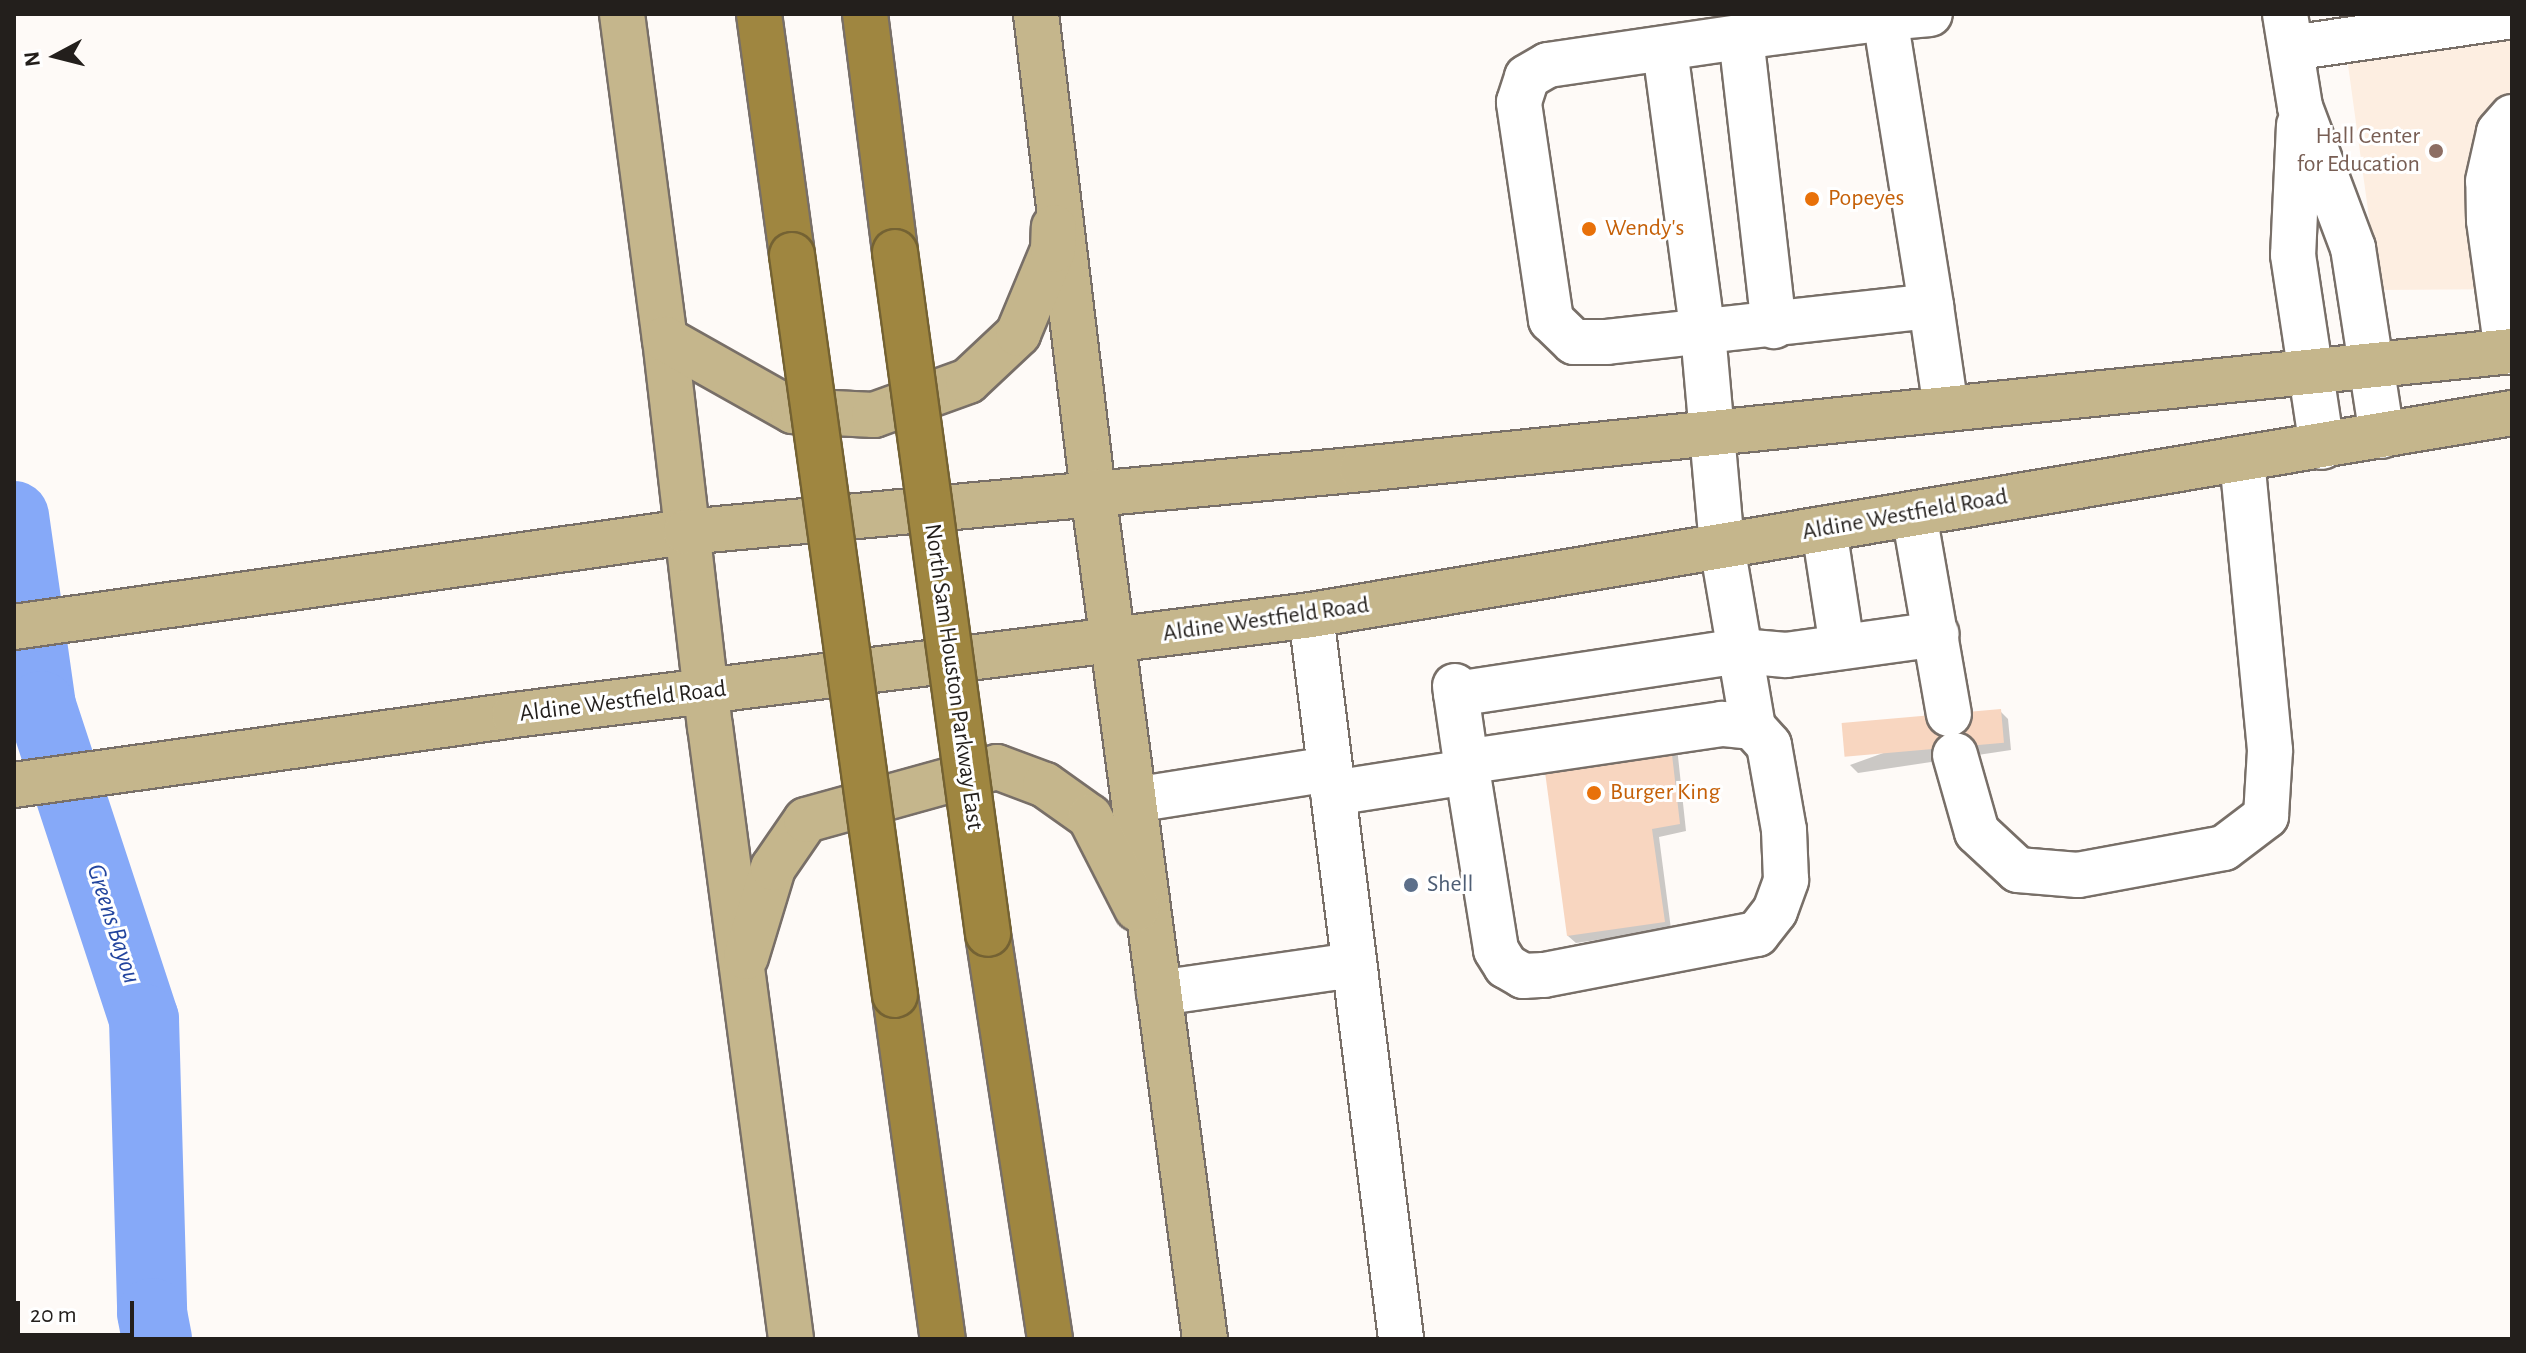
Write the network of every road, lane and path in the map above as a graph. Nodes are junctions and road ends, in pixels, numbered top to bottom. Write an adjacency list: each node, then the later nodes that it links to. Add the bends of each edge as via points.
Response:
1 (622, 14): 18 (main road)
2 (759, 14): 50 (highway, bridge)
3 (865, 14): 51 (highway, North Sam Houston Parkway East, bridge, via 988,934)
4 (1036, 14): 14 (main road)
5 (1930, 14): 7 (street)
6 (2512, 16): 8 (street)
7 (1885, 18): 10 (street); 15 (street)
8 (2390, 23): 9 (street)
9 (2288, 31): 12 (street)
10 (1741, 37): 11 (street); 16 (street)
11 (1665, 50): 17 (street); 17 (street, via 1548,65 1527,77 1519,102 1551,320 1574,342)
12 (2300, 107): 20 (street, via 2353,248); 21 (street, via 2293,255)
13 (2512, 117): 19 (street, via 2499,132 2488,181)
14 (1058, 181): 18 (main road, via 1053,250 1018,334 968,381 874,415 793,411); 28 (main road)
15 (1931, 306): 16 (street); 22 (street)
16 (1774, 326): 17 (street)
17 (1703, 333): 24 (street)
18 (665, 339): 31 (main road)
19 (2510, 352): 20 (main road)
20 (2372, 366): 21 (main road); 25 (street)
21 (2311, 373): 22 (main road); 26 (street)
22 (1946, 409): 24 (main road)
23 (2512, 413): 25 (main road, Aldine Westfield Road)
24 (1711, 434): 28 (main road); 32 (street)
25 (2382, 436): 26 (main road, Aldine Westfield Road)
26 (2322, 447): 27 (main road, Aldine Westfield Road)
27 (2242, 459): 29 (main road, Aldine Westfield Road); 35 (street, via 2270,750 2266,816 2224,848 2078,875 2018,870 1977,832 1952,735)
28 (1093, 492): 31 (main road); 36 (main road)
29 (1914, 514): 30 (main road, Aldine Westfield Road); 35 (street)
30 (1824, 529): 32 (main road, Aldine Westfield Road); 37 (street)
31 (686, 532): 34 (main road); 39 (main road)
32 (1722, 546): 33 (main road, Aldine Westfield Road); 38 (street)
33 (1311, 615): 36 (main road, Aldine Westfield Road); 42 (street)
34 (14, 627)
35 (1937, 634): 37 (street)
36 (1113, 642): 39 (main road, Aldine Westfield Road); 44 (main road)
37 (1842, 647): 38 (street, via 1786,655)
38 (1740, 651): 40 (street); 41 (street, via 1455,690)
39 (706, 692): 43 (main road, Aldine Westfield Road); 47 (main road)
40 (1753, 727): 41 (street, via 1722,724); 41 (street, via 1769,745 1784,830 1786,880 1775,911 1757,934 1544,975 1523,976 1506,966 1496,950)
41 (1466, 767): 42 (street)
42 (1331, 781): 44 (street); 46 (street)
43 (14, 785)
44 (1134, 800): 45 (main road)
45 (1151, 937): 47 (main road, via 1090,817 1045,785 997,767 806,820 773,868); 48 (main road)
46 (1354, 965): 48 (street); 53 (street)
47 (742, 972): 49 (main road)
48 (1159, 993): 52 (main road)
49 (791, 1339)
50 (943, 1339)
51 (1050, 1339)
52 (1205, 1339)
53 (1401, 1339)

